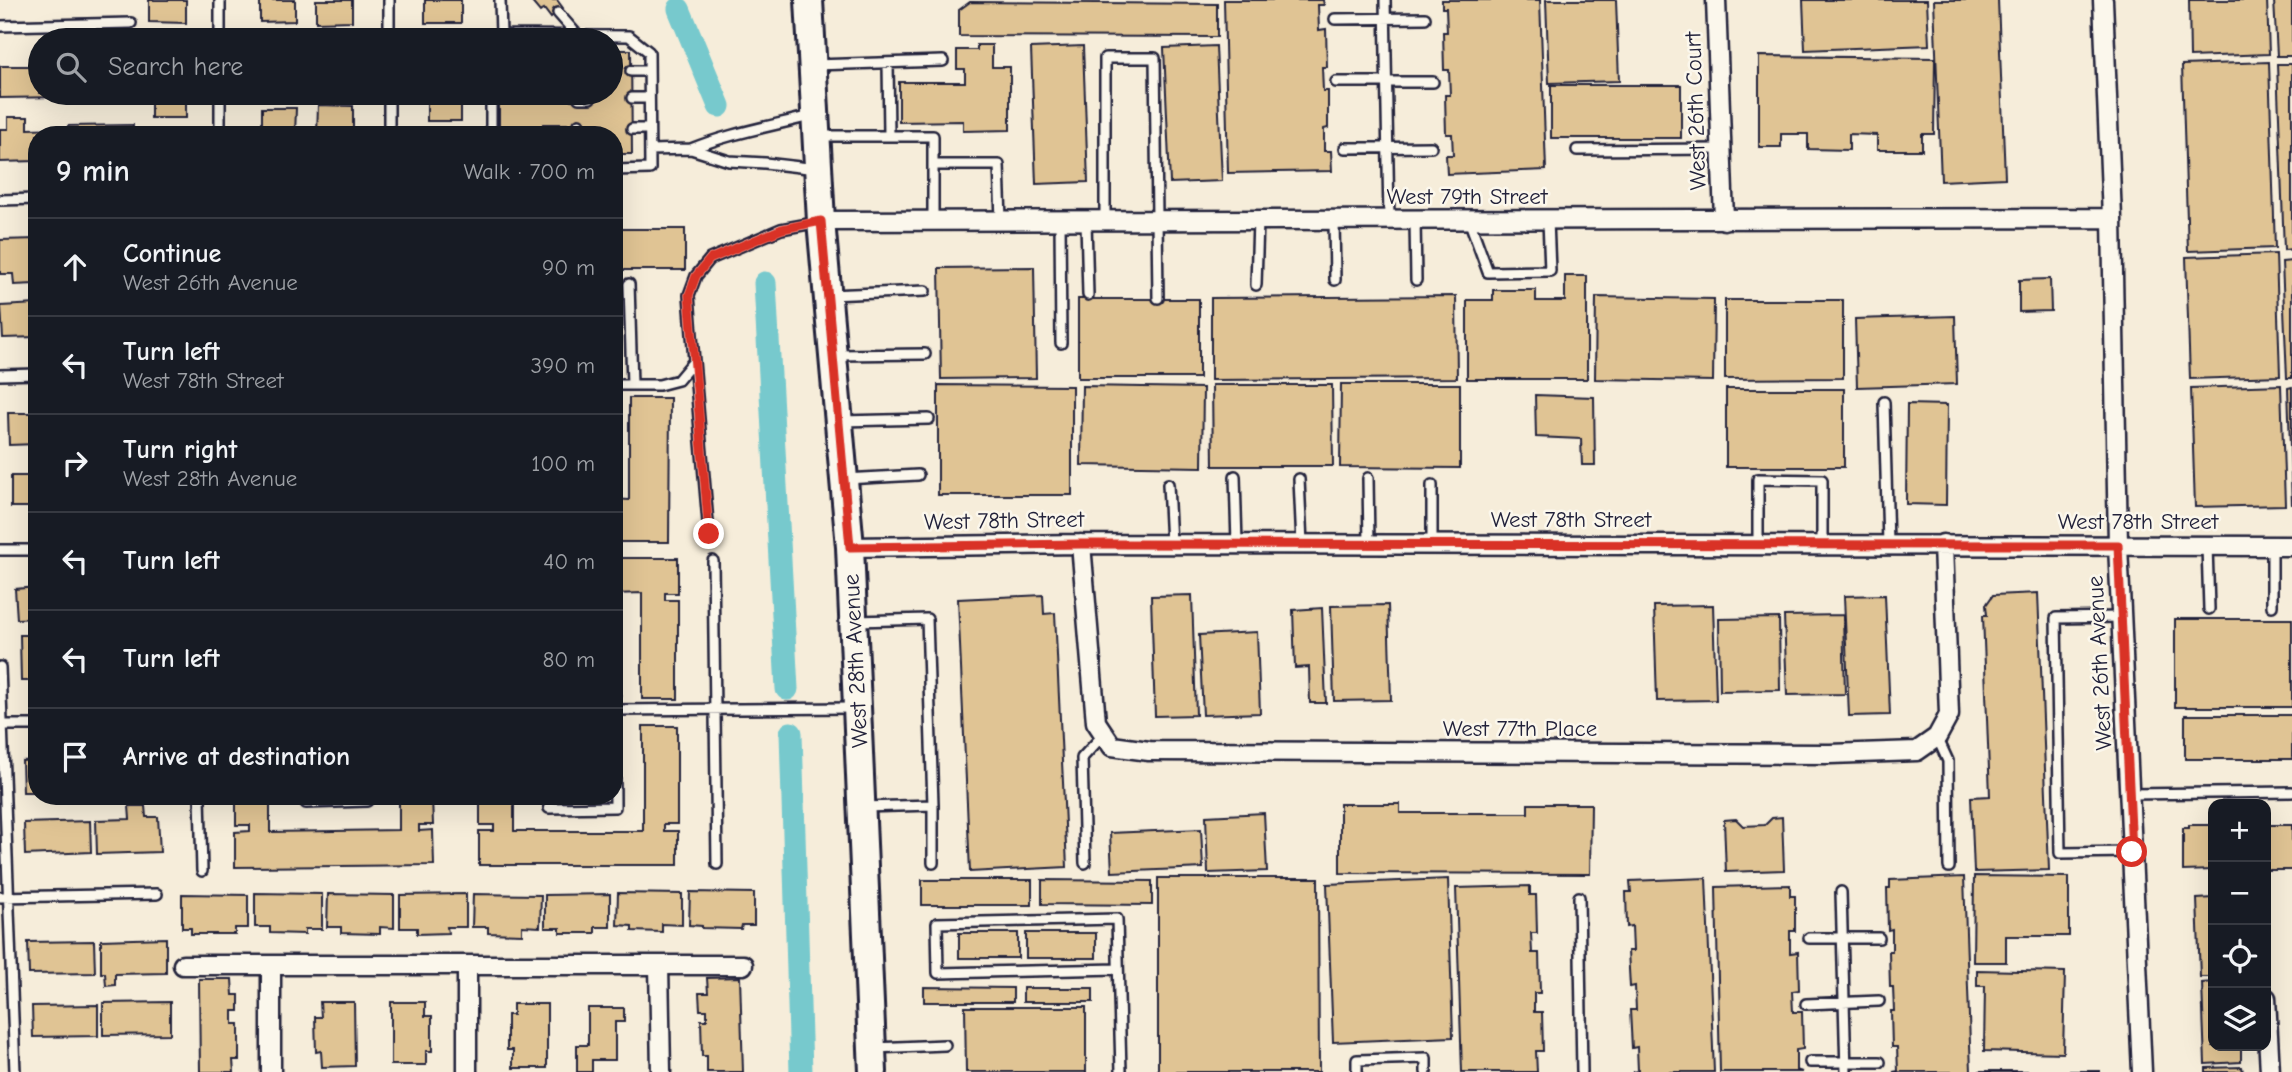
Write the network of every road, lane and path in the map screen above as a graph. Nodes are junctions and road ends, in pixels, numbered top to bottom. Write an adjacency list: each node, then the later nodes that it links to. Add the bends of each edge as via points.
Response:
1 (220, 0): 14 (lane)
2 (389, 0): 15 (lane)
3 (500, 0): 16 (lane)
4 (809, 0): 21 (main road, West 28th Avenue)
5 (1385, 0): 9 (lane)
6 (1716, 0): 43 (street, West 26th Court)
7 (2103, 0): 51 (street, West 26th Avenue)
8 (558, 13): 17 (lane)
9 (1385, 18): 10 (lane); 11 (lane); 24 (lane)
10 (1424, 18)
11 (1335, 19)
12 (131, 23): 13 (lane)
13 (0, 26)
14 (220, 28)
15 (389, 28)
16 (498, 28)
17 (571, 28)
18 (623, 36): 23 (lane, via 649,52)
19 (943, 61): 20 (lane)
20 (888, 63): 21 (lane); 38 (lane)
21 (812, 65): 32 (main road, West 28th Avenue)
22 (631, 71): 23 (lane)
23 (649, 71): 28 (lane)
24 (1386, 81): 25 (lane); 26 (lane); 41 (lane)
25 (1336, 82)
26 (1433, 82)
27 (632, 98): 28 (lane)
28 (649, 98): 37 (lane)
29 (220, 105): 33 (lane)
30 (389, 105): 34 (lane)
31 (491, 105): 35 (lane)
32 (816, 125): 38 (lane); 42 (lane, via 720,137); 47 (main road, West 28th Avenue)
33 (220, 126)
34 (389, 126)
35 (491, 126)
36 (632, 128): 37 (lane)
37 (649, 129): 44 (lane)
38 (889, 135): 46 (lane, via 933,136)
39 (1431, 147): 41 (lane)
40 (1345, 148): 41 (lane)
41 (1387, 148): 59 (lane)
42 (691, 149): 44 (lane); 47 (lane, via 729,161)
43 (1722, 149): 45 (lane); 63 (street, West 26th Court)
44 (650, 150): 48 (lane, via 650,169)
45 (1577, 150)
46 (933, 165): 52 (lane); 53 (lane, via 999,165)
47 (818, 169): 64 (main road, West 28th Avenue)
48 (623, 170)
49 (0, 200): 50 (lane)
50 (28, 200)
51 (2112, 218): 63 (street, West 79th Street); 103 (street, West 26th Avenue)
52 (933, 220): 53 (street, West 79th Street); 64 (street, West 79th Street)
53 (1001, 220): 54 (street, West 79th Street)
54 (1060, 220): 65 (street, West 79th Street); 74 (lane)
55 (1105, 220): 56 (street, West 79th Street); 56 (lane, via 1105,58 1155,58); 65 (street, West 79th Street)
56 (1158, 220): 57 (street, West 79th Street); 73 (lane)
57 (1258, 220): 58 (street, West 79th Street); 69 (lane)
58 (1334, 220): 59 (street, West 79th Street); 66 (lane)
59 (1389, 220): 60 (street, West 79th Street)
60 (1415, 220): 61 (street, West 79th Street); 67 (lane)
61 (1469, 220): 62 (street, West 79th Street); 62 (lane, via 1488,272 1550,271)
62 (1548, 220): 63 (street, West 79th Street)
63 (1724, 220)
64 (821, 221): 71 (main road, West 28th Avenue); 77 (lane, via 782,229 710,259 696,276 689,295)
65 (1086, 221): 72 (lane)
66 (1335, 280)
67 (1416, 280)
68 (629, 284): 81 (lane)
69 (1256, 285)
70 (925, 291): 71 (lane)
71 (827, 295): 76 (main road, West 28th Avenue)
72 (1088, 295)
73 (1158, 298)
74 (1061, 343)
75 (925, 354): 76 (lane)
76 (831, 355): 84 (main road, West 28th Avenue)
77 (694, 361): 81 (lane, via 678,380); 92 (lane)
78 (28, 374): 79 (lane)
79 (0, 375)
80 (623, 385): 81 (lane)
81 (632, 385)
82 (1884, 402): 101 (lane)
83 (929, 419): 84 (lane)
84 (838, 422): 88 (main road, West 28th Avenue)
85 (918, 475): 88 (lane)
86 (1235, 476): 95 (lane)
87 (1368, 478): 97 (lane)
88 (843, 479): 107 (main road, West 28th Avenue)
89 (1299, 479): 96 (lane)
90 (1168, 484): 94 (lane)
91 (1432, 485): 98 (lane)
92 (709, 534)
93 (1081, 544): 94 (street, West 78th Street); 107 (street, West 78th Street); 121 (street, via 1096,722)
94 (1171, 544): 95 (street, West 78th Street)
95 (1237, 544): 96 (street, West 78th Street)
96 (1302, 544): 97 (street, West 78th Street)
97 (1369, 544): 98 (street, West 78th Street)
98 (1432, 544): 99 (street, West 78th Street)
99 (1758, 544): 100 (street, West 78th Street); 100 (lane, via 1759,479 1822,480)
100 (1822, 544): 101 (street, West 78th Street)
101 (1888, 544): 102 (street, West 78th Street)
102 (1943, 544): 103 (street, West 78th Street); 122 (street, via 1949,715)
103 (2118, 545): 104 (street, West 78th Street); 113 (street, West 26th Avenue)
104 (2207, 546): 105 (street, West 78th Street); 112 (lane)
105 (2272, 546): 106 (street, West 78th Street); 111 (lane)
106 (2292, 546)
107 (850, 547): 114 (main road, West 28th Avenue)
108 (0, 550): 109 (lane)
109 (28, 550)
110 (713, 561): 117 (lane)
111 (2272, 606)
112 (2209, 609)
113 (2121, 617): 124 (street, West 26th Avenue); 130 (lane, via 2056,618 2060,853)
114 (853, 621): 116 (main road, West 28th Avenue); 128 (lane, via 927,619)
115 (0, 667): 120 (lane)
116 (857, 708): 117 (lane); 129 (main road, West 28th Avenue)
117 (715, 709): 118 (lane); 133 (lane)
118 (623, 710)
119 (28, 724): 120 (lane)
120 (1, 725): 138 (lane)
121 (1104, 734): 122 (street, West 77th Place, via 1112,746 1149,751 1830,754 1917,751); 132 (lane, via 1082,758)
122 (1937, 737): 134 (lane, via 1948,761)
123 (2292, 792): 124 (lane)
124 (2129, 794): 130 (street, West 26th Avenue)
125 (200, 805): 135 (lane)
126 (549, 805): 127 (lane)
127 (615, 805)
128 (933, 805): 129 (lane); 131 (lane)
129 (862, 807): 154 (main road, West 28th Avenue)
130 (2132, 852): 166 (street, West 26th Avenue)
131 (933, 863)
132 (1085, 863)
133 (717, 864)
134 (1949, 867)
135 (202, 871)
136 (1841, 892): 141 (lane)
137 (157, 894): 138 (lane)
138 (4, 897): 158 (lane)
139 (1579, 897): 165 (lane)
140 (1810, 938): 141 (lane)
141 (1842, 938): 142 (lane); 150 (lane)
142 (1879, 938)
143 (183, 965): 144 (street)
144 (271, 965): 145 (street); 159 (street)
145 (467, 965): 146 (street); 160 (street)
146 (659, 965): 147 (street); 161 (street)
147 (743, 965)
148 (1118, 969): 148 (lane, via 1117,919 937,923 938,974); 162 (lane)
149 (1879, 1001): 150 (lane)
150 (1844, 1002): 151 (lane); 157 (lane)
151 (1806, 1004)
152 (944, 1045): 154 (lane)
153 (2269, 1051): 167 (street)
154 (873, 1060)
155 (1810, 1062): 157 (lane)
156 (1880, 1062): 157 (lane)
157 (1846, 1067)
158 (15, 1072)
159 (271, 1072)
160 (467, 1072)
161 (661, 1072)
162 (1121, 1072)
163 (1357, 1072): 164 (lane, via 1357,1060 1426,1058)
164 (1426, 1072)
165 (1582, 1072)
166 (2142, 1072)
167 (2270, 1072)

